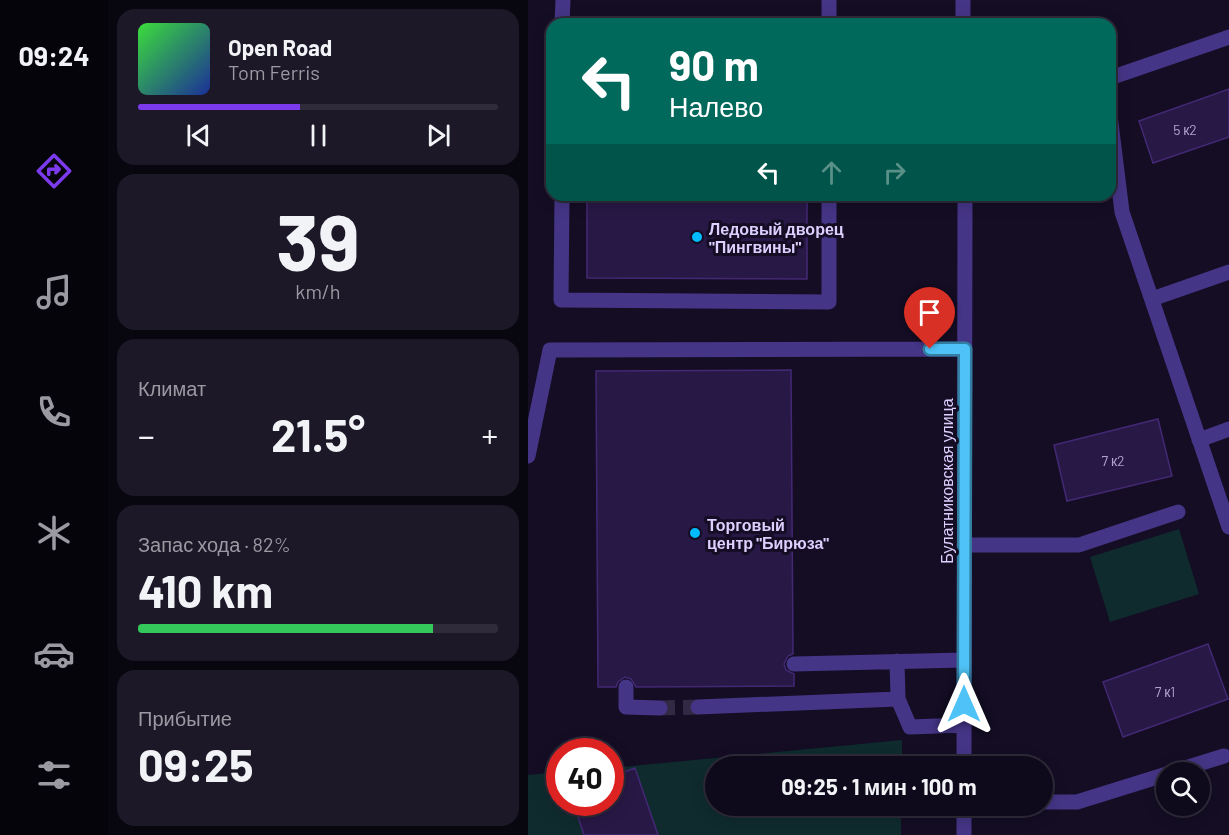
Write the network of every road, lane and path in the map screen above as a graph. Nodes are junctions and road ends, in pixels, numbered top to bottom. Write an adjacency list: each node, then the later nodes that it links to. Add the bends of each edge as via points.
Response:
1 (562, 0): 4 (street)
2 (829, 0): 5 (street)
3 (963, 0): 6 (street)
4 (562, 18)
5 (829, 18)
6 (963, 18)
7 (1229, 37): 8 (street)
8 (1116, 76)
9 (1116, 164): 14 (street, via 1122,212)
10 (562, 201): 11 (street, via 561,300 818,302 829,302)
11 (829, 201)
12 (965, 201): 15 (street, Булатниковская улица)
13 (1229, 272): 14 (street)
14 (1152, 299): 17 (street)
15 (965, 349): 18 (street, via 550,350); 21 (street, Булатниковская улица)
16 (1229, 429): 17 (street)
17 (1199, 440): 20 (street)
18 (528, 456)
19 (1178, 512): 21 (street, via 1078,545)
20 (1229, 527)
21 (964, 544): 22 (street, Булатниковская улица)
22 (964, 660): 23 (street); 29 (street, Булатниковская улица)
23 (897, 661): 24 (street); 26 (street)
24 (794, 664)
25 (626, 687): 28 (street, via 626,707)
26 (898, 699): 27 (street); 29 (street, via 910,727)
27 (698, 707)
28 (660, 708)
29 (964, 725): 30 (street, Булатниковская улица)
30 (964, 756)
31 (1224, 756): 32 (street)
32 (1204, 762)
33 (1156, 777): 34 (street, via 1077,802)
34 (1053, 802)
35 (964, 816): 36 (street)
36 (964, 835)

